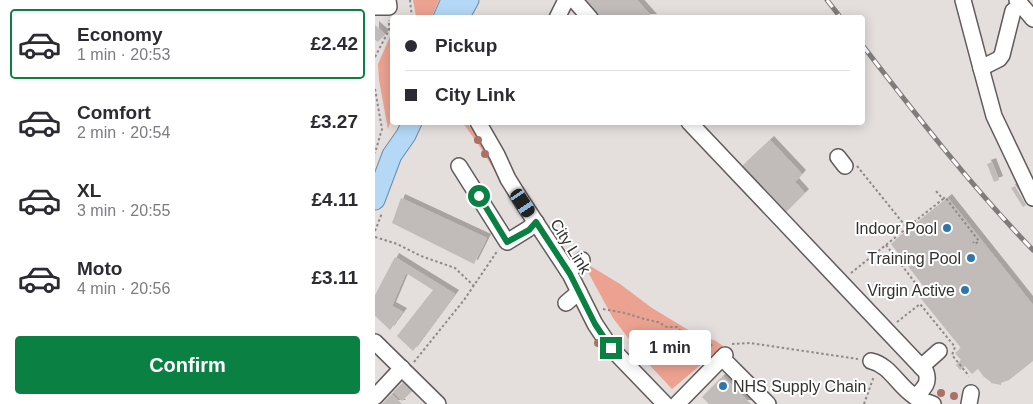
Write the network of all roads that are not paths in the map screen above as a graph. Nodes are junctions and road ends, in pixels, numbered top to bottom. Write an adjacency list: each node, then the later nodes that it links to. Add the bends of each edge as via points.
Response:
1 (451, 0): 6 (main road)
2 (469, 0): 7 (main road)
3 (963, 0): 11 (street)
4 (571, 1): 8 (street); 9 (street)
5 (1019, 2): 10 (street); 11 (street, via 1013,11 1002,55)
6 (444, 15)
7 (461, 15)
8 (559, 15)
9 (587, 15)
10 (1033, 19)
11 (981, 68): 18 (street, via 994,116)
12 (397, 125): 16 (main road)
13 (411, 125): 16 (main road, via 406,135)
14 (480, 125): 20 (street, City Link, via 508,179)
15 (692, 125): 28 (street)
16 (383, 154): 19 (main road)
17 (459, 166): 20 (street, via 507,242 529,230)
18 (1033, 198)
19 (375, 200)
20 (536, 222): 22 (street, City Link)
21 (582, 260): 22 (street)
22 (568, 271): 23 (street, City Link)
23 (579, 292): 24 (street); 33 (street, City Link, via 617,364)
24 (566, 303)
25 (375, 342): 29 (street)
26 (939, 351): 28 (street)
27 (879, 364): 31 (street)
28 (921, 367): 31 (street, via 926,372 927,381)
29 (407, 374): 30 (street); 32 (street)
30 (375, 397)
31 (915, 397): 36 (street)
32 (438, 404)
33 (665, 404)
34 (677, 404): 35 (street, via 722,351)
35 (768, 404)
36 (933, 404)

